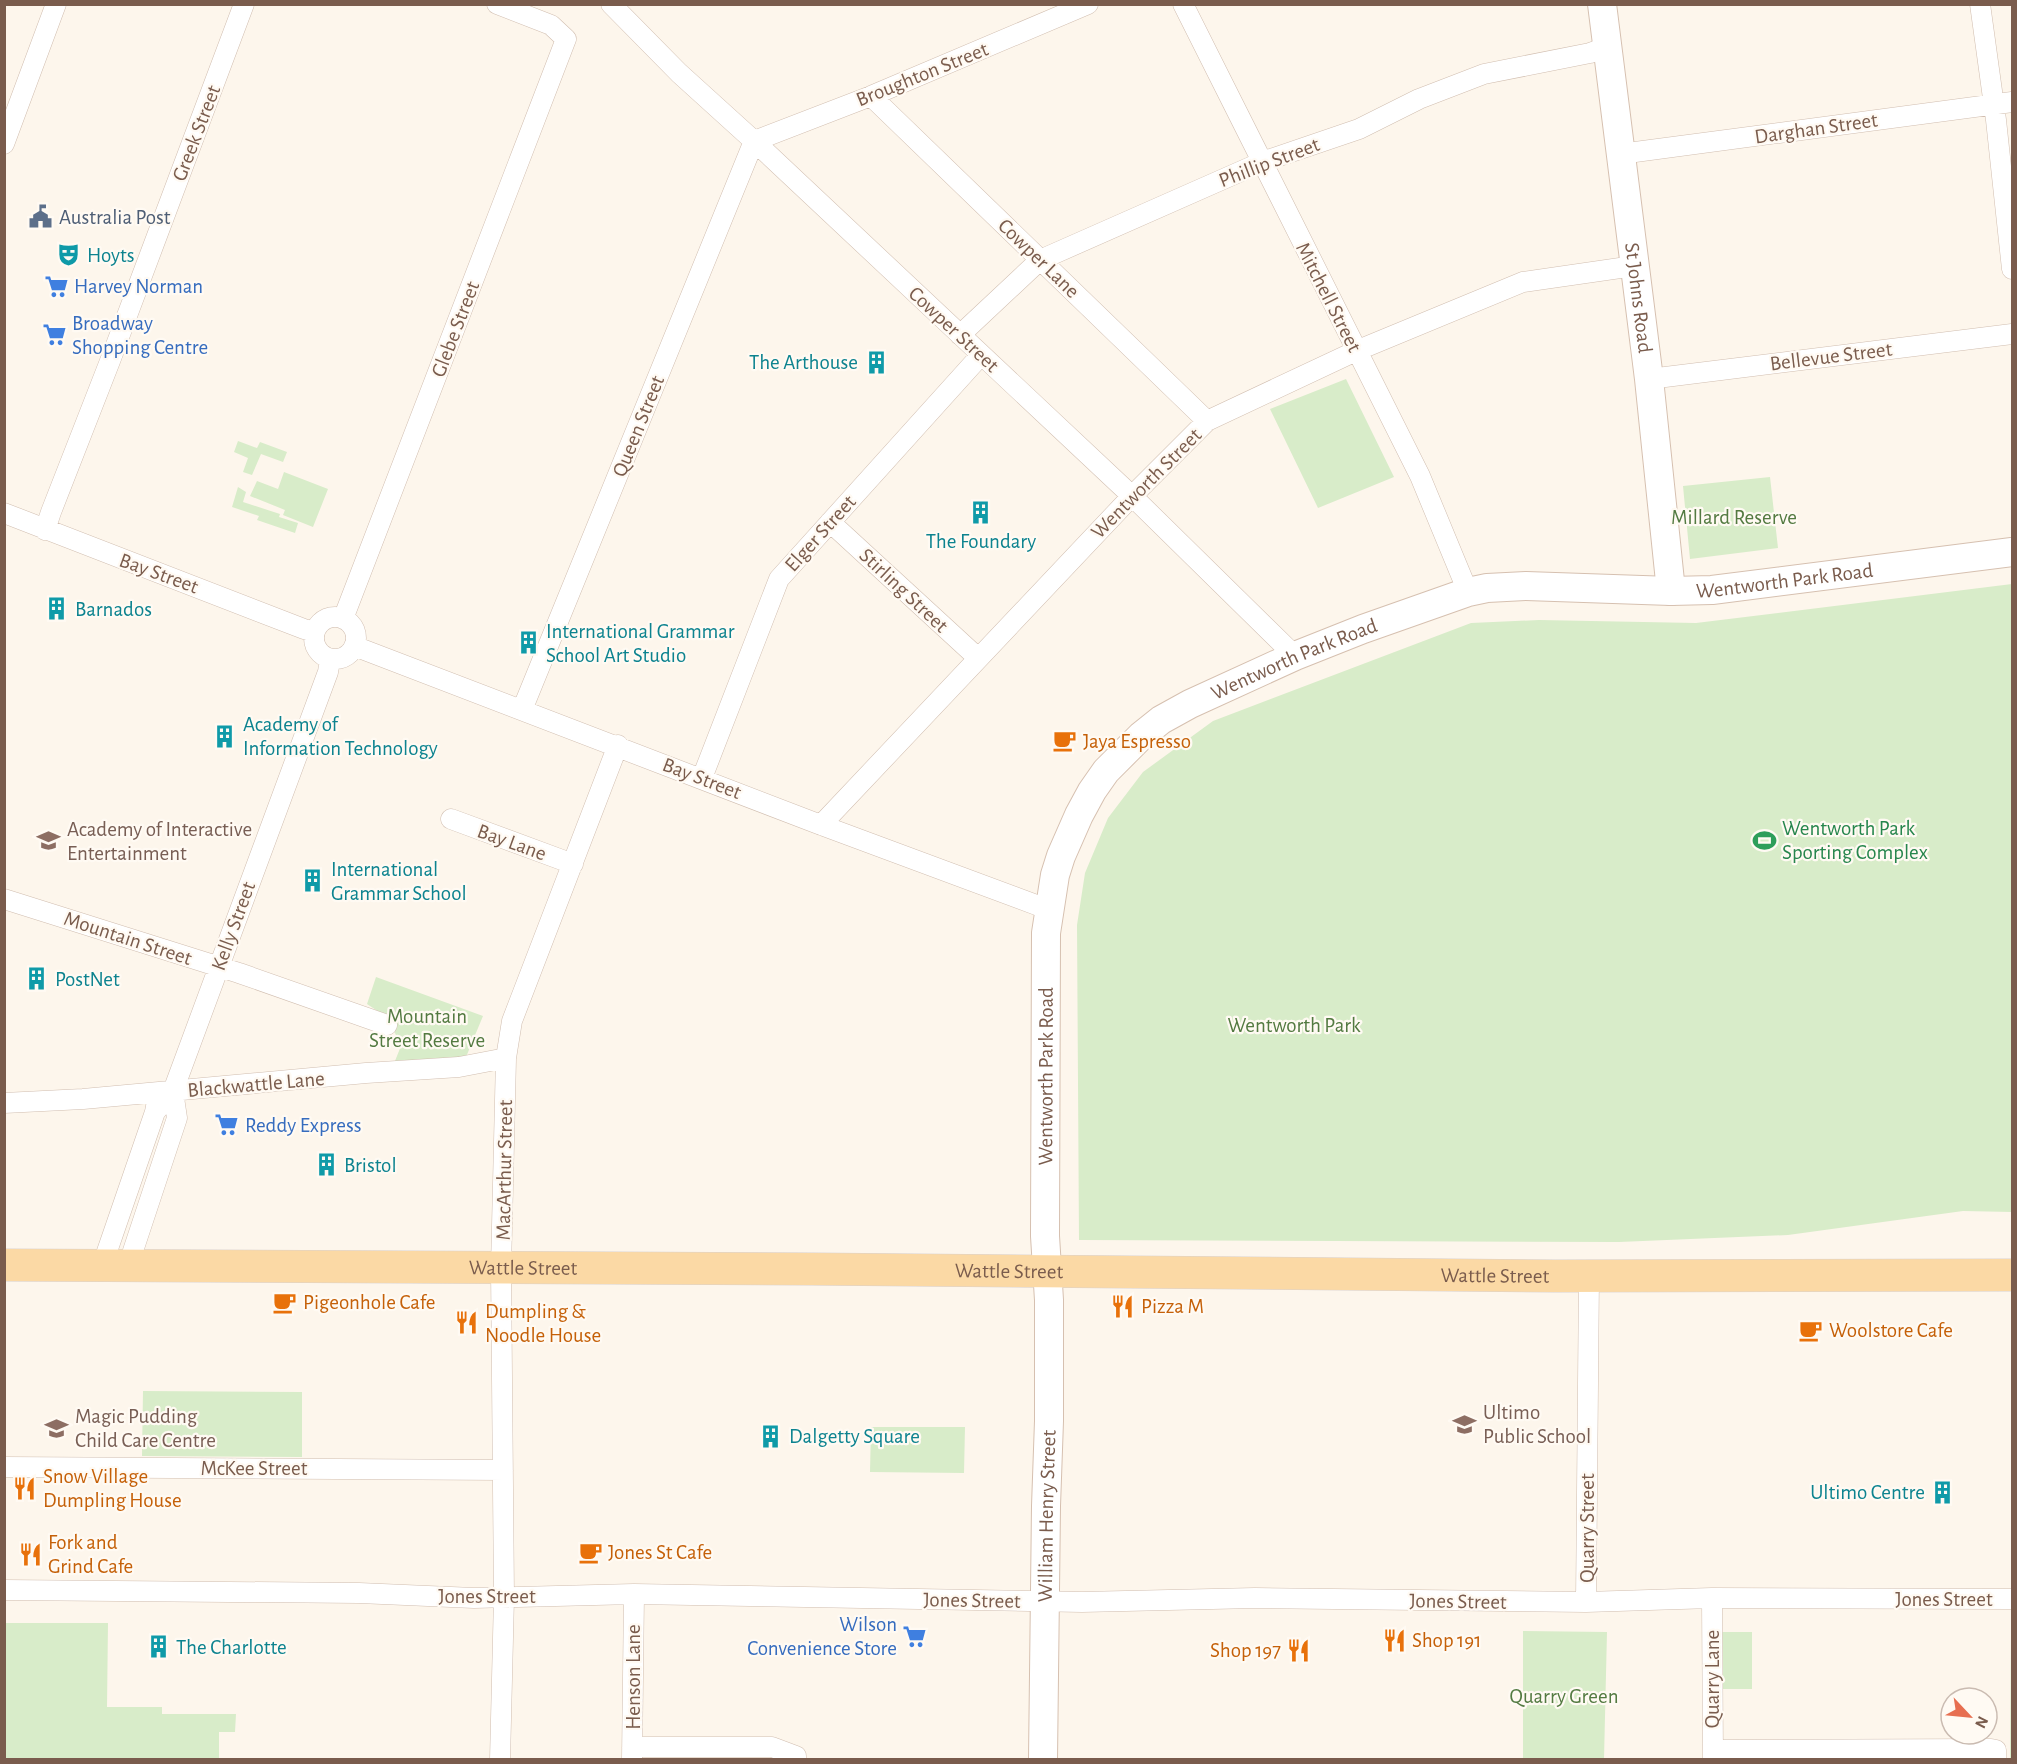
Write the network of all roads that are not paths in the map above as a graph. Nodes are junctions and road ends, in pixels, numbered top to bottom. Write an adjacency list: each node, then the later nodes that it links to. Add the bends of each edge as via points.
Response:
1 (244, 4): 28 (street, Greek Street)
2 (497, 4): 32 (street, Glebe Street, via 550,25 566,39)
3 (611, 4): 12 (street, Cowper Street)
4 (1088, 4): 10 (street, Broughton Street)
5 (1183, 4): 15 (street, Mitchell Street)
6 (1602, 4): 9 (street, St Johns Road)
7 (1980, 4): 11 (street)
8 (53, 13): 13 (street)
9 (1607, 47): 14 (street, St Johns Road); 15 (street, Phillip Street, via 1484,74 1419,99 1359,129)
10 (871, 96): 12 (street, Broughton Street); 16 (street, Cowper Lane)
11 (2003, 103): 14 (street, Darghan Street); 18 (street)
12 (754, 141): 20 (street, Cowper Street); 38 (street, Queen Street)
13 (4, 144)
14 (1620, 154): 17 (street, St Johns Road)
15 (1262, 162): 16 (street, Phillip Street); 21 (street, Mitchell Street)
16 (1040, 260): 20 (street, Phillip Street); 24 (street, Cowper Lane)
17 (1634, 266): 21 (street, Wentworth Street, via 1523,282); 23 (street, St Johns Road)
18 (2013, 269)
19 (2013, 334): 23 (street, Bellevue Street)
20 (960, 335): 22 (street, Cowper Street)
21 (1356, 351): 24 (street, Wentworth Street); 31 (street, Mitchell Street, via 1420,476)
22 (981, 355): 25 (street, Cowper Street); 27 (street, Elger Street)
23 (1649, 379): 30 (street, St Johns Road)
24 (1207, 422): 25 (street, Wentworth Street)
25 (1132, 496): 35 (street, Cowper Street); 36 (street, Wentworth Street)
26 (4, 513): 28 (street, Bay Street)
27 (830, 522): 36 (street, Stirling Street); 40 (street, Elger Street, via 780,579)
28 (45, 530): 33 (street, Bay Street)
29 (2013, 552): 30 (street, Wentworth Park Road, via 1712,590)
30 (1671, 591): 31 (street, Wentworth Park Road, via 1526,586)
31 (1468, 592): 35 (street, Wentworth Park Road)
32 (343, 619): 33 (street, via 329,617); 34 (street, via 353,627)
33 (314, 632): 37 (street, via 316,648)
34 (354, 646): 37 (street, via 348,654); 38 (street, Bay Street)
35 (1295, 656): 45 (street, Wentworth Park Road, via 1161,720 1123,753 1092,791 1069,836)
36 (978, 658): 42 (street, Wentworth Street)
37 (330, 659): 46 (street, Kelly Street)
38 (522, 710): 39 (street, Bay Street)
39 (618, 745): 40 (street, Bay Street); 43 (street, MacArthur Street)
40 (702, 778): 42 (street, Bay Street)
41 (451, 819): 43 (street, Bay Lane)
42 (822, 825): 45 (street, Bay Street)
43 (573, 864): 48 (street, MacArthur Street, via 512,1021)
44 (4, 899): 46 (street, Mountain Street)
45 (1050, 910): 54 (street, Wentworth Park Road, via 1046,954)
46 (218, 967): 47 (street, Mountain Street); 49 (street, Kelly Street)
47 (387, 1025)
48 (506, 1058): 49 (street, Blackwattle Lane, via 459,1067 366,1073); 53 (street, MacArthur Street)
49 (162, 1099): 50 (street, Blackwattle Lane); 52 (street, Kelly Street); 52 (street, Kelly Street, via 177,1118)
50 (4, 1103)
51 (4, 1265): 52 (main road, Wattle Street)
52 (115, 1266): 53 (main road, Wattle Street)
53 (501, 1268): 54 (main road, Wattle Street); 58 (street, MacArthur Street)
54 (1047, 1271): 55 (main road, Wattle Street); 64 (street, William Henry Street)
55 (1589, 1275): 56 (main road, Wattle Street); 65 (street, Quarry Street)
56 (2013, 1275)
57 (4, 1467): 58 (street, McKee Street)
58 (503, 1470): 61 (street, MacArthur Street)
59 (4, 1590): 61 (street, Jones Street)
60 (633, 1594): 61 (street, Jones Street); 64 (street, Jones Street); 66 (street, Henson Lane)
61 (504, 1597): 69 (street, MacArthur Street)
62 (1712, 1598): 63 (street, Jones Street); 65 (street, Jones Street); 67 (street, Quarry Lane)
63 (2013, 1599)
64 (1045, 1601): 65 (street, Jones Street, via 1255,1598); 71 (street, William Henry Street)
65 (1586, 1602)
66 (632, 1753): 70 (street, via 771,1747 796,1756)
67 (1713, 1755): 68 (street)
68 (1996, 1755)
69 (500, 1760)
70 (796, 1760)
71 (1043, 1760)

